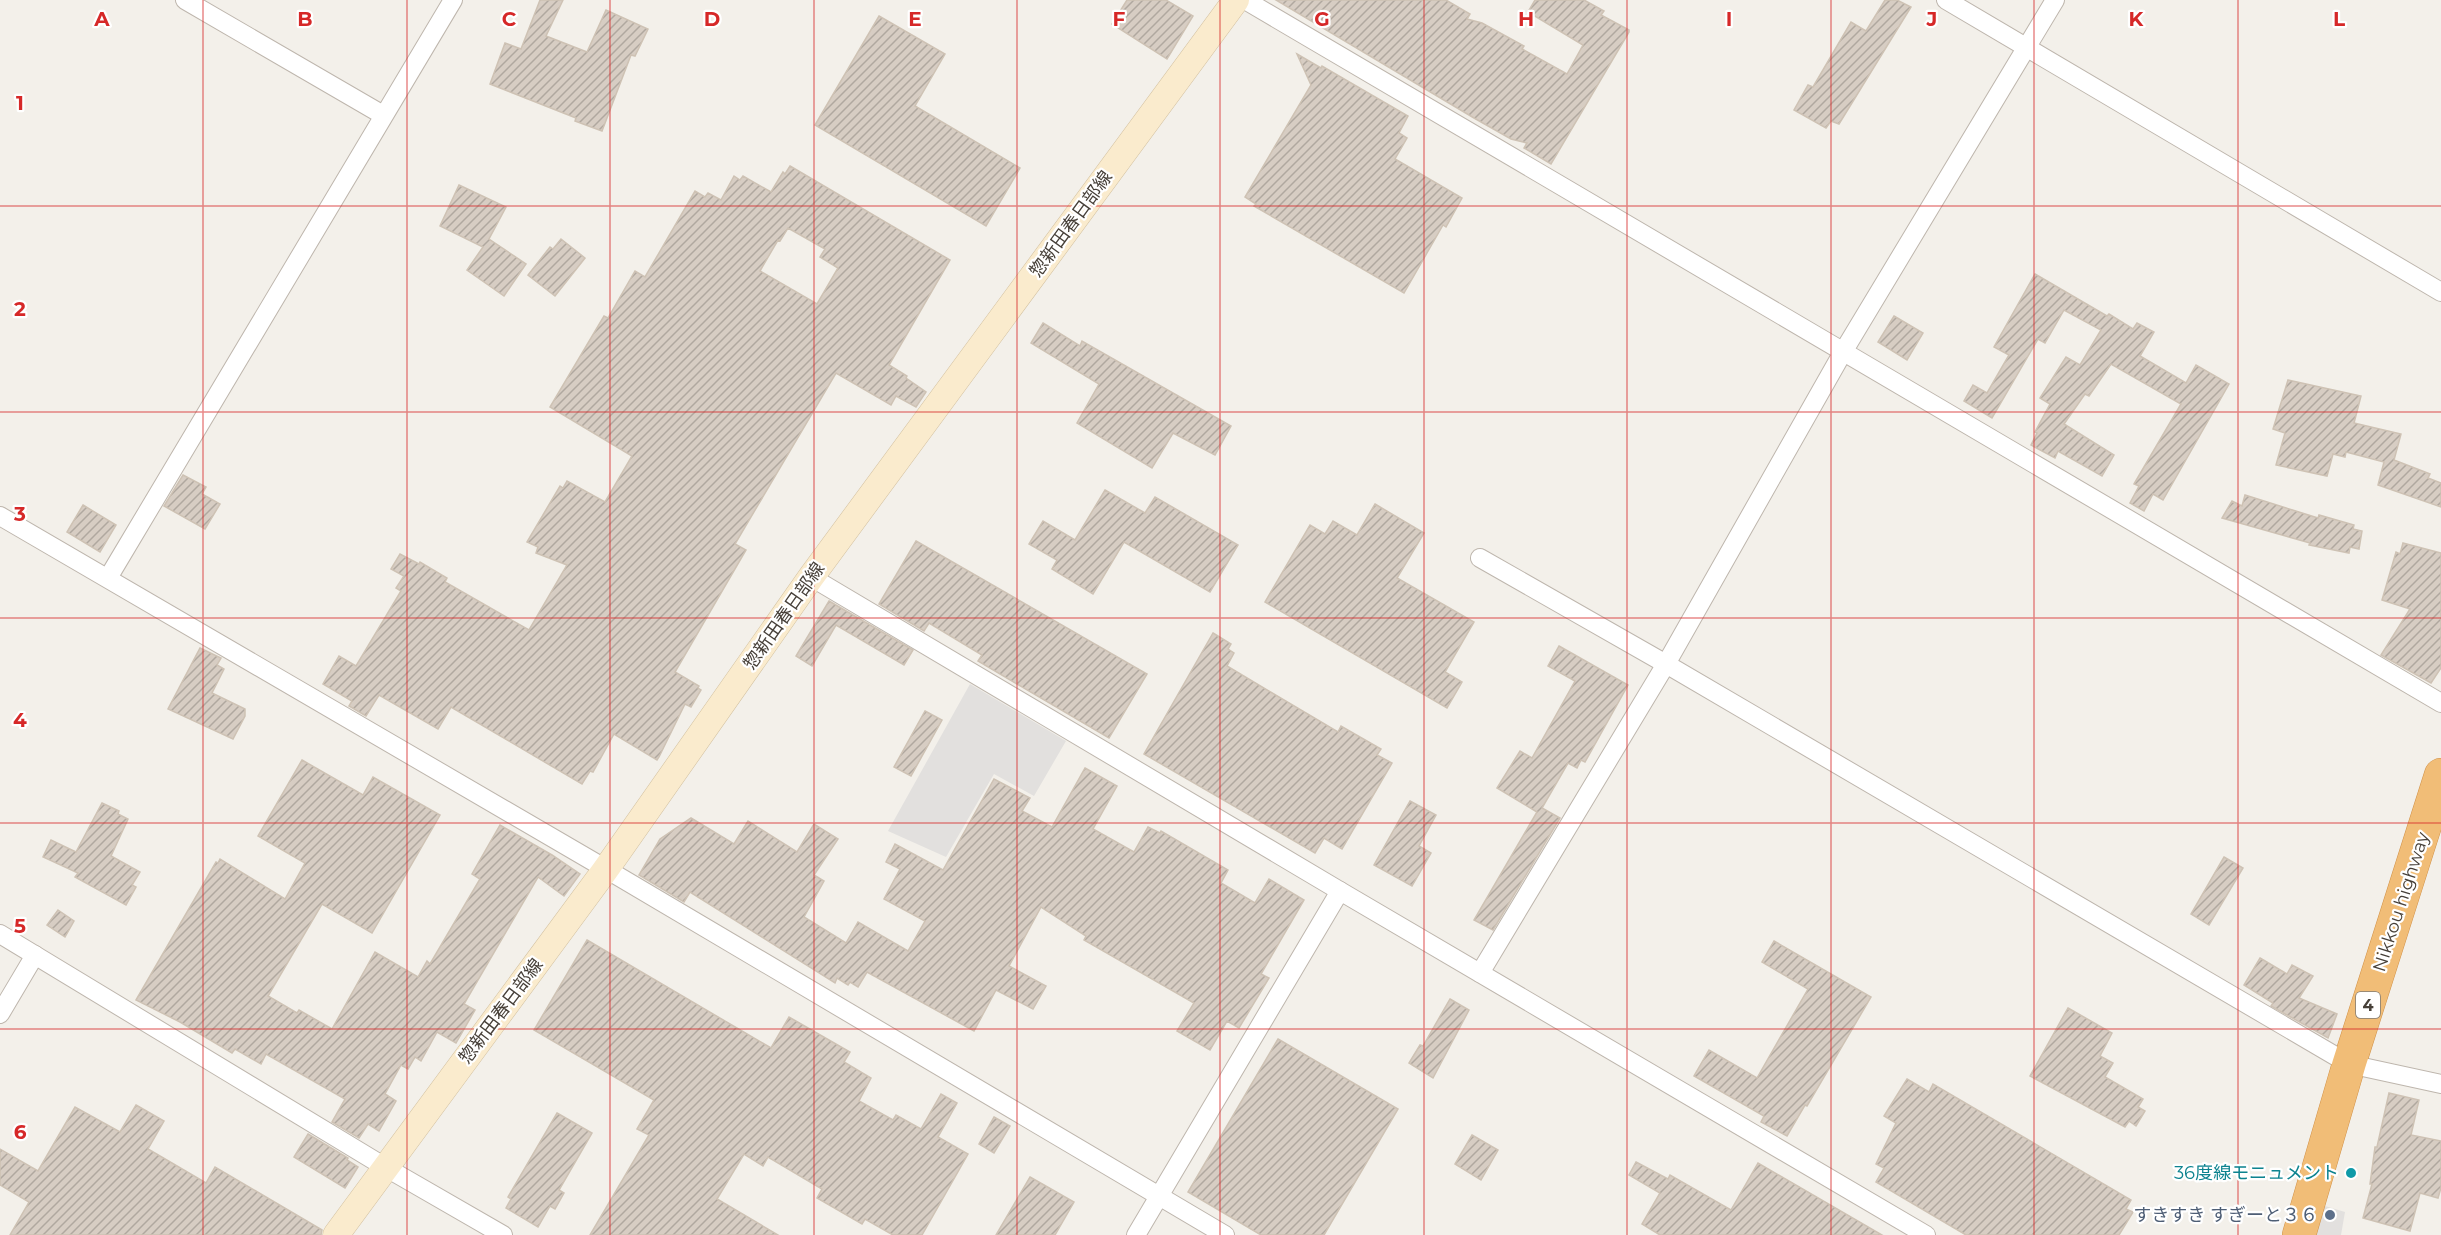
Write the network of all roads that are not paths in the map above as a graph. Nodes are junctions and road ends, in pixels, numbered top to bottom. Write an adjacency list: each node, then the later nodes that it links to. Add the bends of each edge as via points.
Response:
1 (185, 0): 8 (street)
2 (453, 0): 8 (street)
3 (1236, 0): 13 (main road, 惣新田春日部線)
4 (1245, 0): 10 (street)
5 (1946, 0): 7 (street)
6 (2055, 0): 7 (street)
7 (2026, 48): 9 (street); 10 (street)
8 (383, 114): 14 (street)
9 (2441, 292)
10 (1844, 352): 15 (street); 16 (street)
11 (2, 522): 14 (street)
12 (1480, 558): 15 (street)
13 (811, 577): 18 (main road, 惣新田春日部線); 19 (street)
14 (108, 578): 18 (street)
15 (1666, 664): 22 (street); 24 (street)
16 (2441, 703)
17 (2441, 775): 24 (highway, Nikkou highway / 4)
18 (606, 869): 26 (main road, 惣新田春日部線); 27 (street)
19 (1340, 891): 22 (street); 27 (street)
20 (0, 934): 21 (street)
21 (35, 956): 23 (street); 26 (street)
22 (1480, 973): 32 (street)
23 (0, 1014)
24 (2349, 1064): 25 (street); 33 (highway, Nikkou highway / 4)
25 (2441, 1084)
26 (385, 1167): 28 (main road, 惣新田春日部線); 29 (street)
27 (1159, 1196): 30 (street); 31 (street)
28 (336, 1235)
29 (503, 1235)
30 (1136, 1235)
31 (1225, 1235)
32 (1926, 1235)
33 (2299, 1235)

